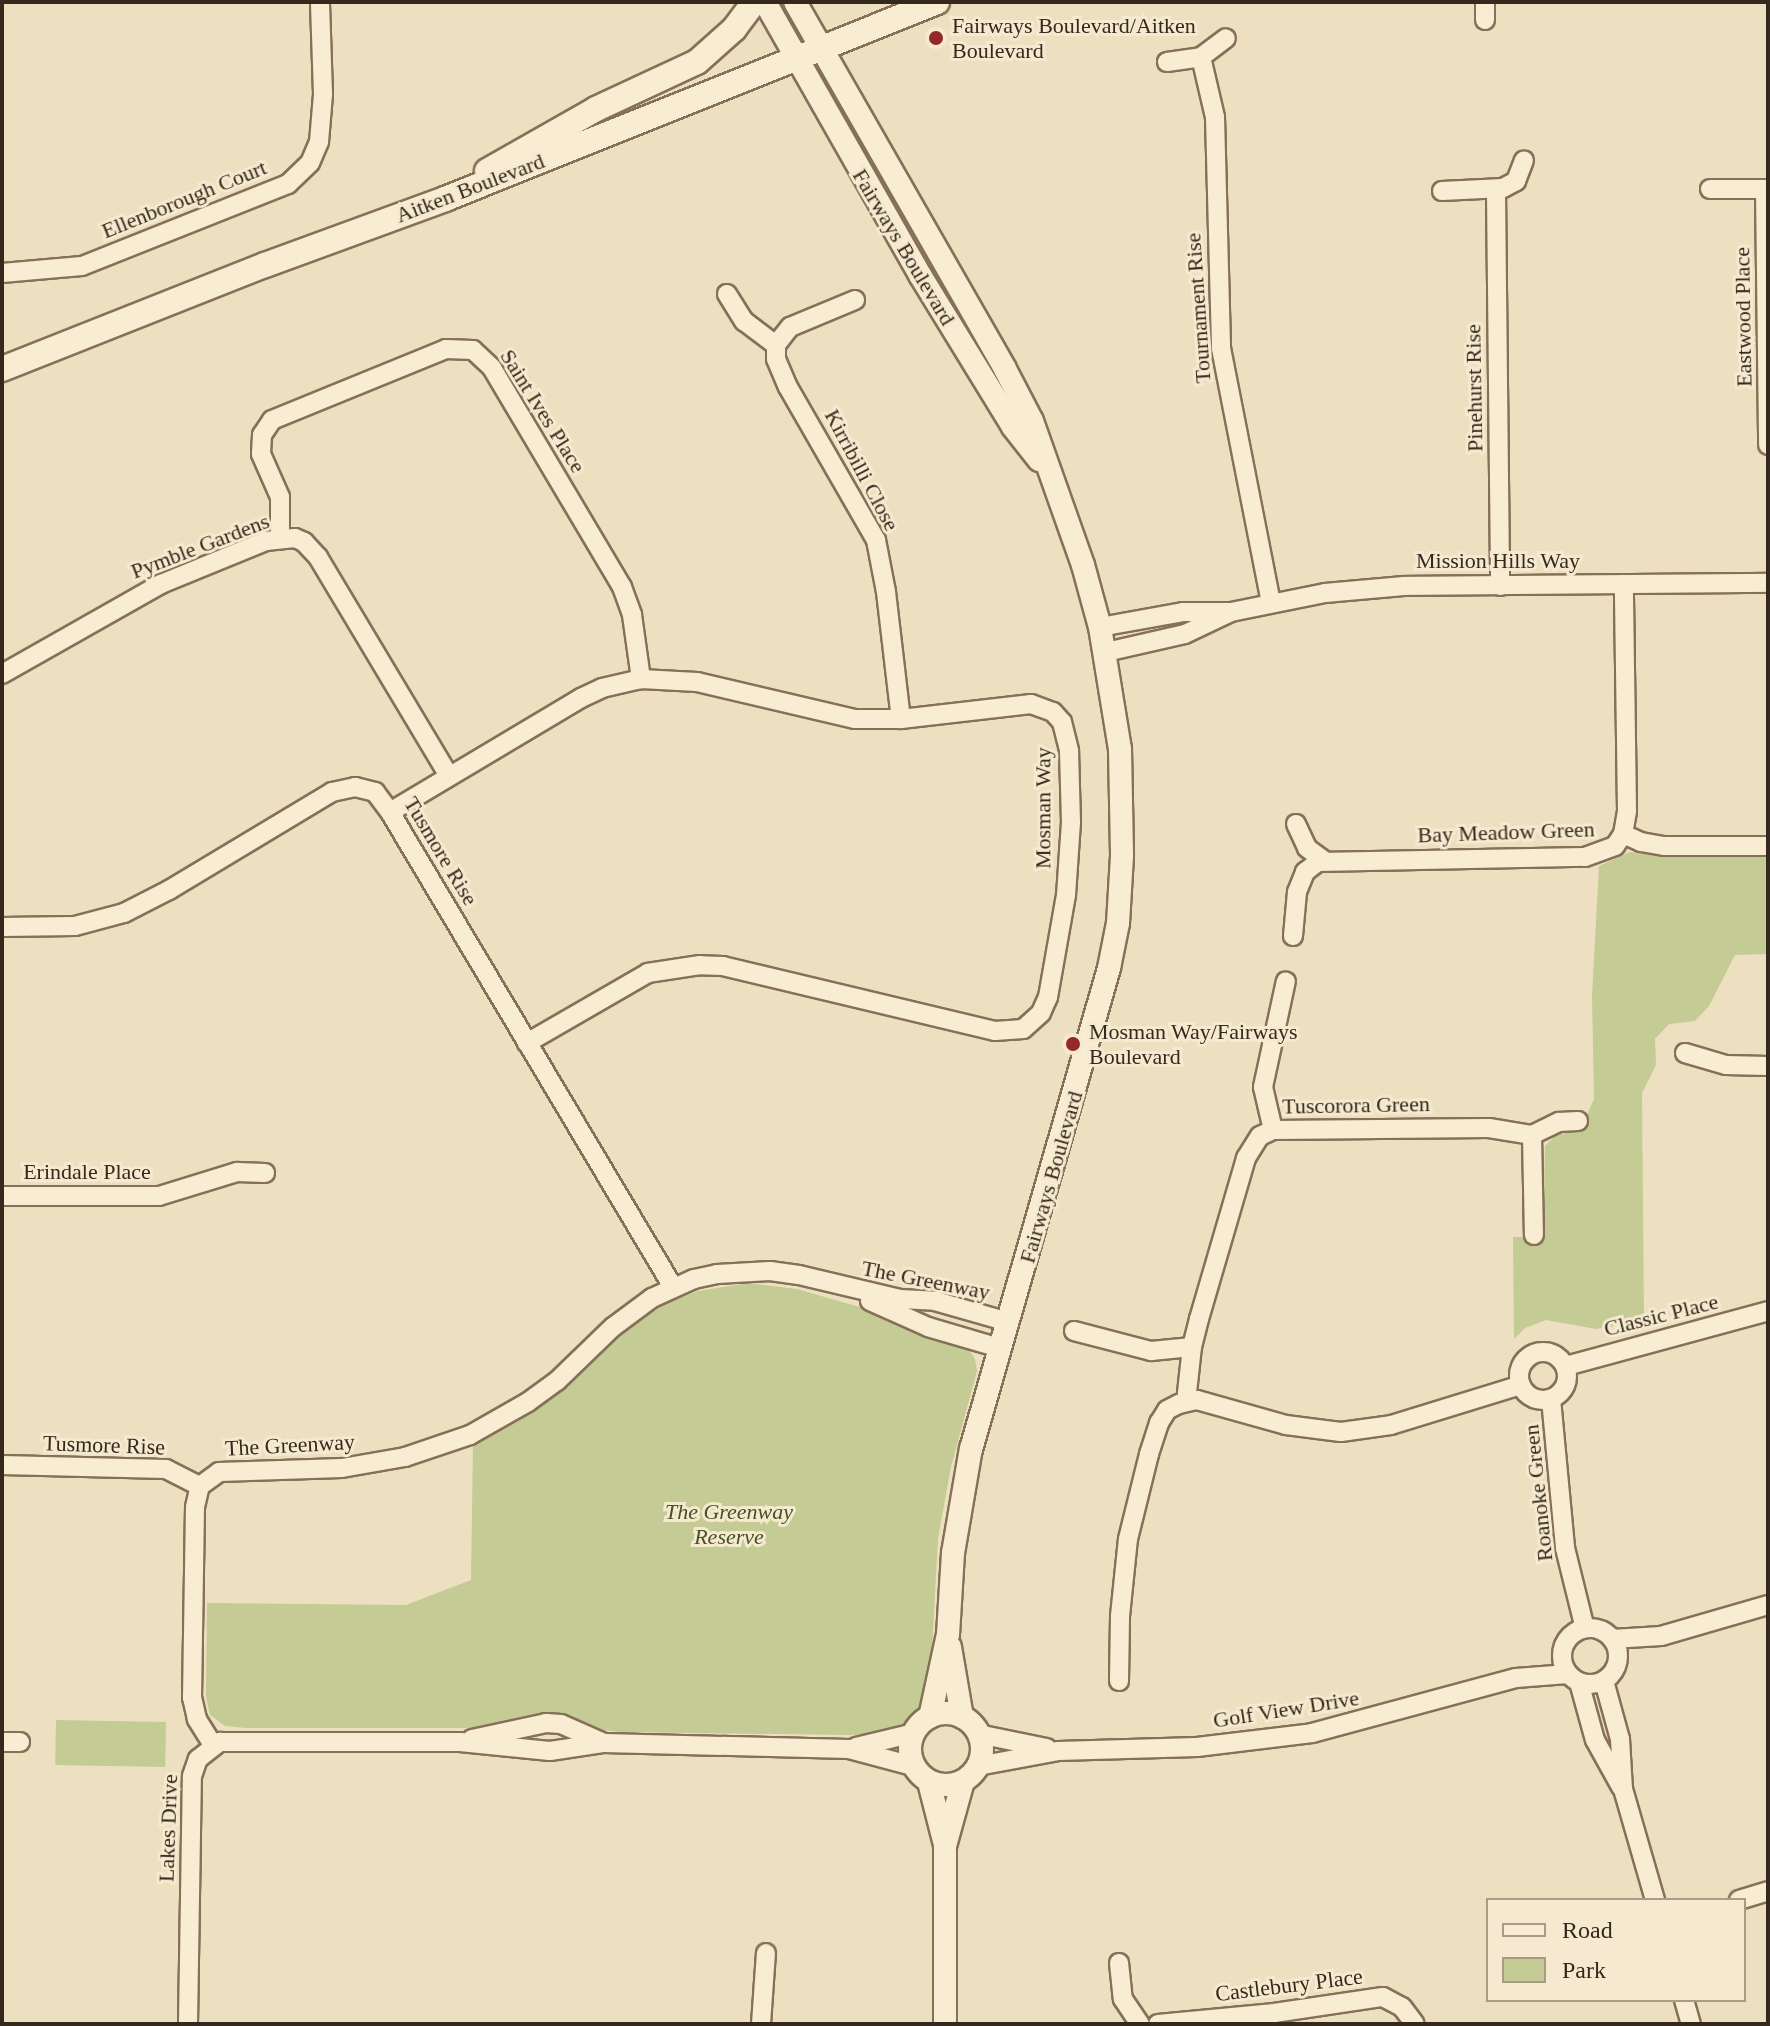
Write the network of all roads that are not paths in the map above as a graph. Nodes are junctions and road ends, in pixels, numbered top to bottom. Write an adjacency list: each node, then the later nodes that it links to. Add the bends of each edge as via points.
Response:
1 (320, 2): 17 (street, Ellenborough Court, via 319,142 310,163 288,184 82,266)
2 (754, 2): 16 (main road, via 738,25 697,62 523,147)
3 (765, 2): 9 (street, Fairways Boulevard)
4 (795, 2): 7 (street, Fairways Boulevard)
5 (937, 2): 7 (main road, Aitken Boulevard)
6 (1226, 38): 8 (street)
7 (821, 48): 9 (main road, Aitken Boulevard); 20 (street, Fairways Boulevard)
8 (1201, 57): 10 (street); 30 (street, Tournament Rise, via 1215,117 1221,348)
9 (796, 59): 16 (main road, Aitken Boulevard); 21 (street, Fairways Boulevard)
10 (1167, 62)
11 (1524, 160): 15 (street, via 1516,181)
12 (1710, 189): 13 (street, Eastwood Place)
13 (1767, 189): 24 (street, Eastwood Place)
14 (1442, 191): 15 (street)
15 (1496, 191): 29 (street, Pinehurst Rise)
16 (445, 199): 23 (main road, Aitken Boulevard)
17 (2, 273)
18 (727, 294): 22 (street, via 744,321)
19 (855, 300): 22 (street, via 790,327)
20 (970, 308): 21 (street); 25 (street, Fairways Boulevard, via 1032,421)
21 (948, 322): 25 (street, Fairways Boulevard)
22 (776, 345): 36 (street, Kirribilli Close, via 788,387 876,540)
23 (2, 369)
24 (1768, 445)
25 (1054, 485): 32 (street, Fairways Boulevard)
26 (280, 537): 34 (street, Pymble Gardens, via 150,589); 35 (street, Saint Ives Place, via 280,497 261,454 262,435 272,420 446,349 473,350 492,368 622,587 632,615); 37 (street, Pymble Gardens, via 304,542 318,557)
27 (1768, 583): 28 (street, Mission Hills Way)
28 (1624, 584): 29 (street, Mission Hills Way); 40 (street, Bay Meadow Green)
29 (1500, 586): 30 (street, Mission Hills Way, via 1404,586)
30 (1271, 603): 31 (street, Mission Hills Way)
31 (1231, 612): 32 (street, Mission Hills Way, via 1183,612); 33 (street, Mission Hills Way, via 1185,634)
32 (1100, 627): 33 (street, Fairways Boulevard)
33 (1106, 652): 58 (street, Fairways Boulevard, via 1120,749 1118,923 1095,1028)
34 (2, 674)
35 (641, 679): 36 (street, Mosman Way, via 697,682 855,719); 37 (street, Mosman Way, via 581,698)
36 (901, 719): 46 (street, Mosman Way, via 1031,704 1053,712 1067,734 1071,822 1066,895 1048,997 1033,1023 995,1031 723,966 700,965 648,973)
37 (449, 776): 38 (street, Mosman Way)
38 (390, 812): 43 (street, Tusmore Rise, via 375,792 343,788 124,913 75,926); 46 (street, Tusmore Rise)
39 (1296, 824): 42 (street, via 1307,848)
40 (1623, 834): 41 (street, via 1664,846); 42 (street, Bay Meadow Green, via 1607,852 1585,857)
41 (1768, 846)
42 (1325, 861): 44 (street, via 1312,866 1301,881)
43 (2, 927)
44 (1293, 936)
45 (1286, 981): 50 (street, via 1263,1087)
46 (527, 1043): 56 (street, Tusmore Rise)
47 (1685, 1053): 48 (street, via 1726,1065)
48 (1768, 1066)
49 (1578, 1121): 51 (street, Tuscorora Green, via 1559,1122)
50 (1273, 1130): 51 (street, Tuscorora Green, via 1489,1128); 60 (street, Tuscorora Green, via 1260,1136 1246,1158)
51 (1532, 1135): 54 (street)
52 (265, 1173): 53 (street, Erindale Place, via 228,1174 159,1196)
53 (2, 1196)
54 (1534, 1235)
55 (834, 1286): 56 (street, The Greenway, via 799,1275 747,1271); 58 (street, The Greenway, via 935,1301); 61 (street, The Greenway, via 928,1327)
56 (673, 1287): 67 (street, The Greenway, via 613,1327 557,1381 470,1435 405,1457 342,1468 229,1469)
57 (1768, 1311): 62 (street, Classic Place)
58 (1008, 1322): 61 (street, Fairways Boulevard)
59 (1074, 1331): 60 (street, via 1151,1351)
60 (1192, 1347): 65 (street, Tuscorora Green)
61 (1000, 1348): 70 (street, Fairways Boulevard, via 958,1510)
62 (1566, 1366): 63 (street, via 1554,1354 1538,1352 1524,1361); 64 (street, via 1567,1382)
63 (1521, 1385): 64 (street, via 1530,1396); 65 (street, via 1391,1425 1341,1432 1286,1425 1209,1402)
64 (1551, 1399): 69 (street, Roanoke Green, via 1565,1548)
65 (1186, 1402): 77 (street, via 1167,1410 1159,1423 1135,1507 1123,1576)
66 (2, 1465): 67 (street, Tusmore Rise, via 154,1468 178,1473)
67 (200, 1486): 84 (street, via 195,1507 192,1698 197,1719)
68 (1768, 1605): 71 (street)
69 (1585, 1629): 72 (street, via 1600,1629); 73 (street, via 1569,1637)
70 (948, 1634): 79 (street, Fairways Boulevard); 80 (street, Fairways Boulevard)
71 (1661, 1636): 72 (street); 74 (street)
72 (1612, 1639): 74 (street)
73 (1562, 1653): 75 (street, Golf View Drive); 76 (street)
74 (1618, 1663): 78 (street)
75 (1516, 1678): 76 (street, Golf View Drive); 86 (street, Golf View Drive, via 1312,1733 1197,1747)
76 (1573, 1678): 78 (street, via 1587,1685); 89 (street, via 1595,1740)
77 (1119, 1681)
78 (1604, 1681): 89 (street, via 1620,1739)
79 (962, 1717): 80 (street, via 951,1714); 81 (street)
80 (922, 1725): 85 (street); 87 (street, via 910,1743)
81 (978, 1734): 86 (street, Golf View Drive); 88 (street, via 982,1745)
82 (460, 1742): 83 (street, via 550,1751); 83 (street, via 546,1723); 84 (street)
83 (604, 1743): 85 (street)
84 (213, 1745): 97 (street, Lakes Drive, via 198,1759 192,1776)
85 (849, 1749): 87 (street)
86 (1058, 1751): 88 (street, Golf View Drive)
87 (921, 1774): 88 (street, via 940,1785); 90 (street)
88 (970, 1774): 90 (street)
89 (1623, 1789): 92 (street)
90 (945, 1846): 99 (street)
91 (1768, 1891): 93 (street)
92 (1654, 1898)
93 (1745, 1898)
94 (766, 1953): 98 (street)
95 (1119, 1963): 100 (street, via 1123,1999)
96 (1685, 2002): 103 (street)
97 (188, 2024)
98 (761, 2024)
99 (945, 2024)
100 (1140, 2024)
101 (1158, 2024): 102 (street, Castlebury Place, via 1383,1997 1402,2007)
102 (1415, 2024)
103 (1691, 2024)

